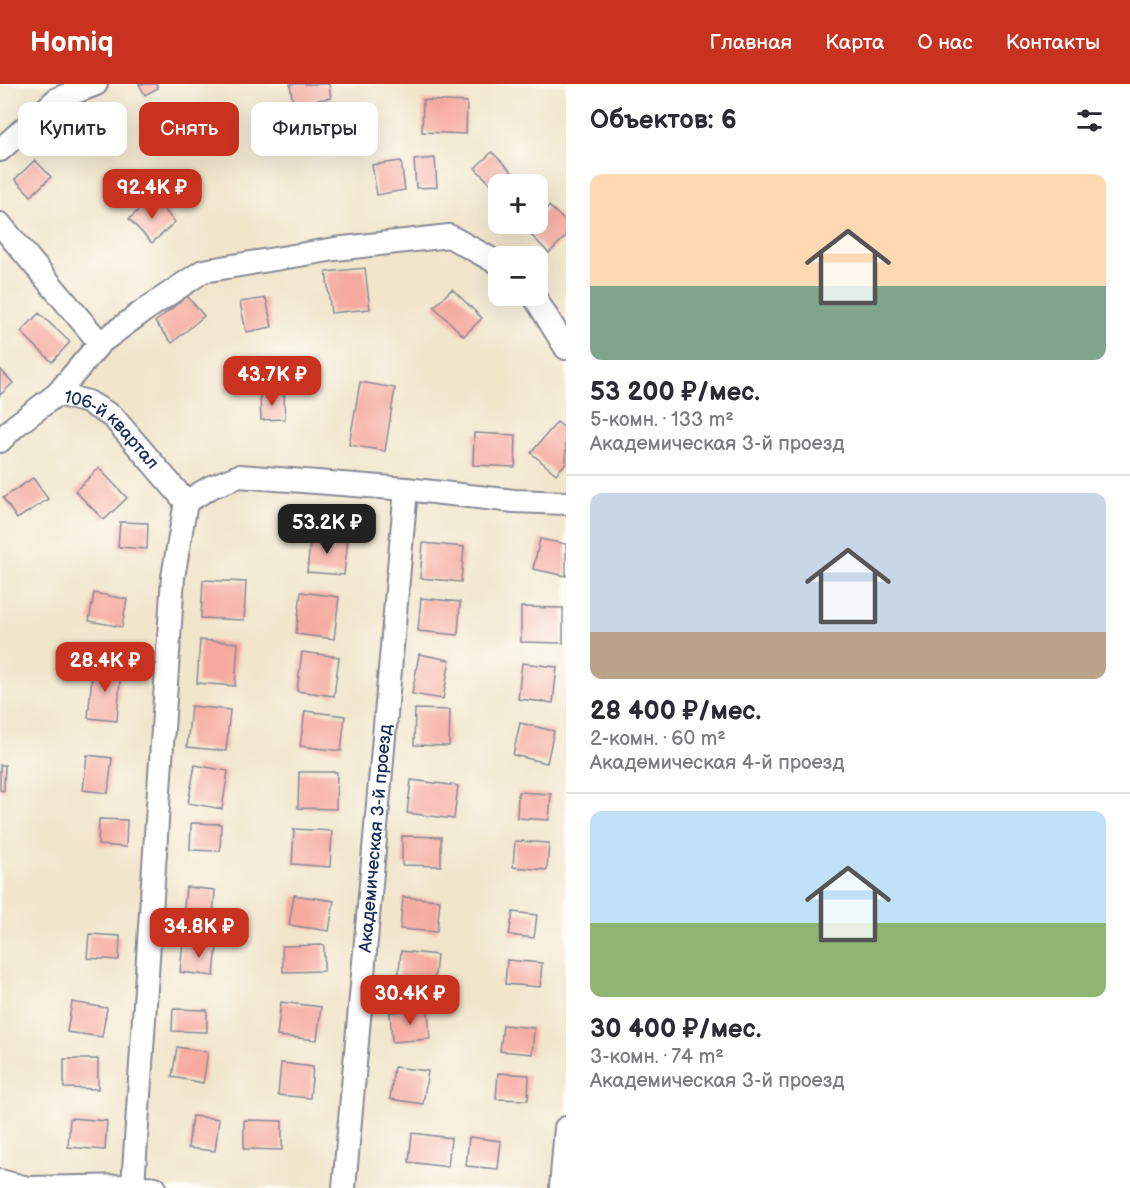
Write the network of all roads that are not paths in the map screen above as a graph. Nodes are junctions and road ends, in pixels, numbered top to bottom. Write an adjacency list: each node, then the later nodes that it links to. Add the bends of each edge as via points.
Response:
1 (96, 84): 2 (street)
2 (50, 91): 3 (street)
3 (0, 150)
4 (0, 224): 7 (street)
5 (488, 257): 7 (street, via 449,236 334,249 203,271)
6 (540, 306): 8 (street)
7 (100, 343): 9 (street)
8 (566, 348)
9 (57, 394): 10 (street, 106-й квартал); 12 (street, 106-й квартал, via 88,402 113,417)
10 (0, 441)
11 (406, 489): 12 (street, via 238,477); 13 (street); 18 (street, Академическая 3-й проезд)
12 (186, 502): 16 (street, via 173,577)
13 (566, 503)
14 (566, 1128): 19 (street)
15 (0, 1181): 17 (street)
16 (144, 1187): 17 (street)
17 (28, 1188)
18 (344, 1188)
19 (561, 1188)

